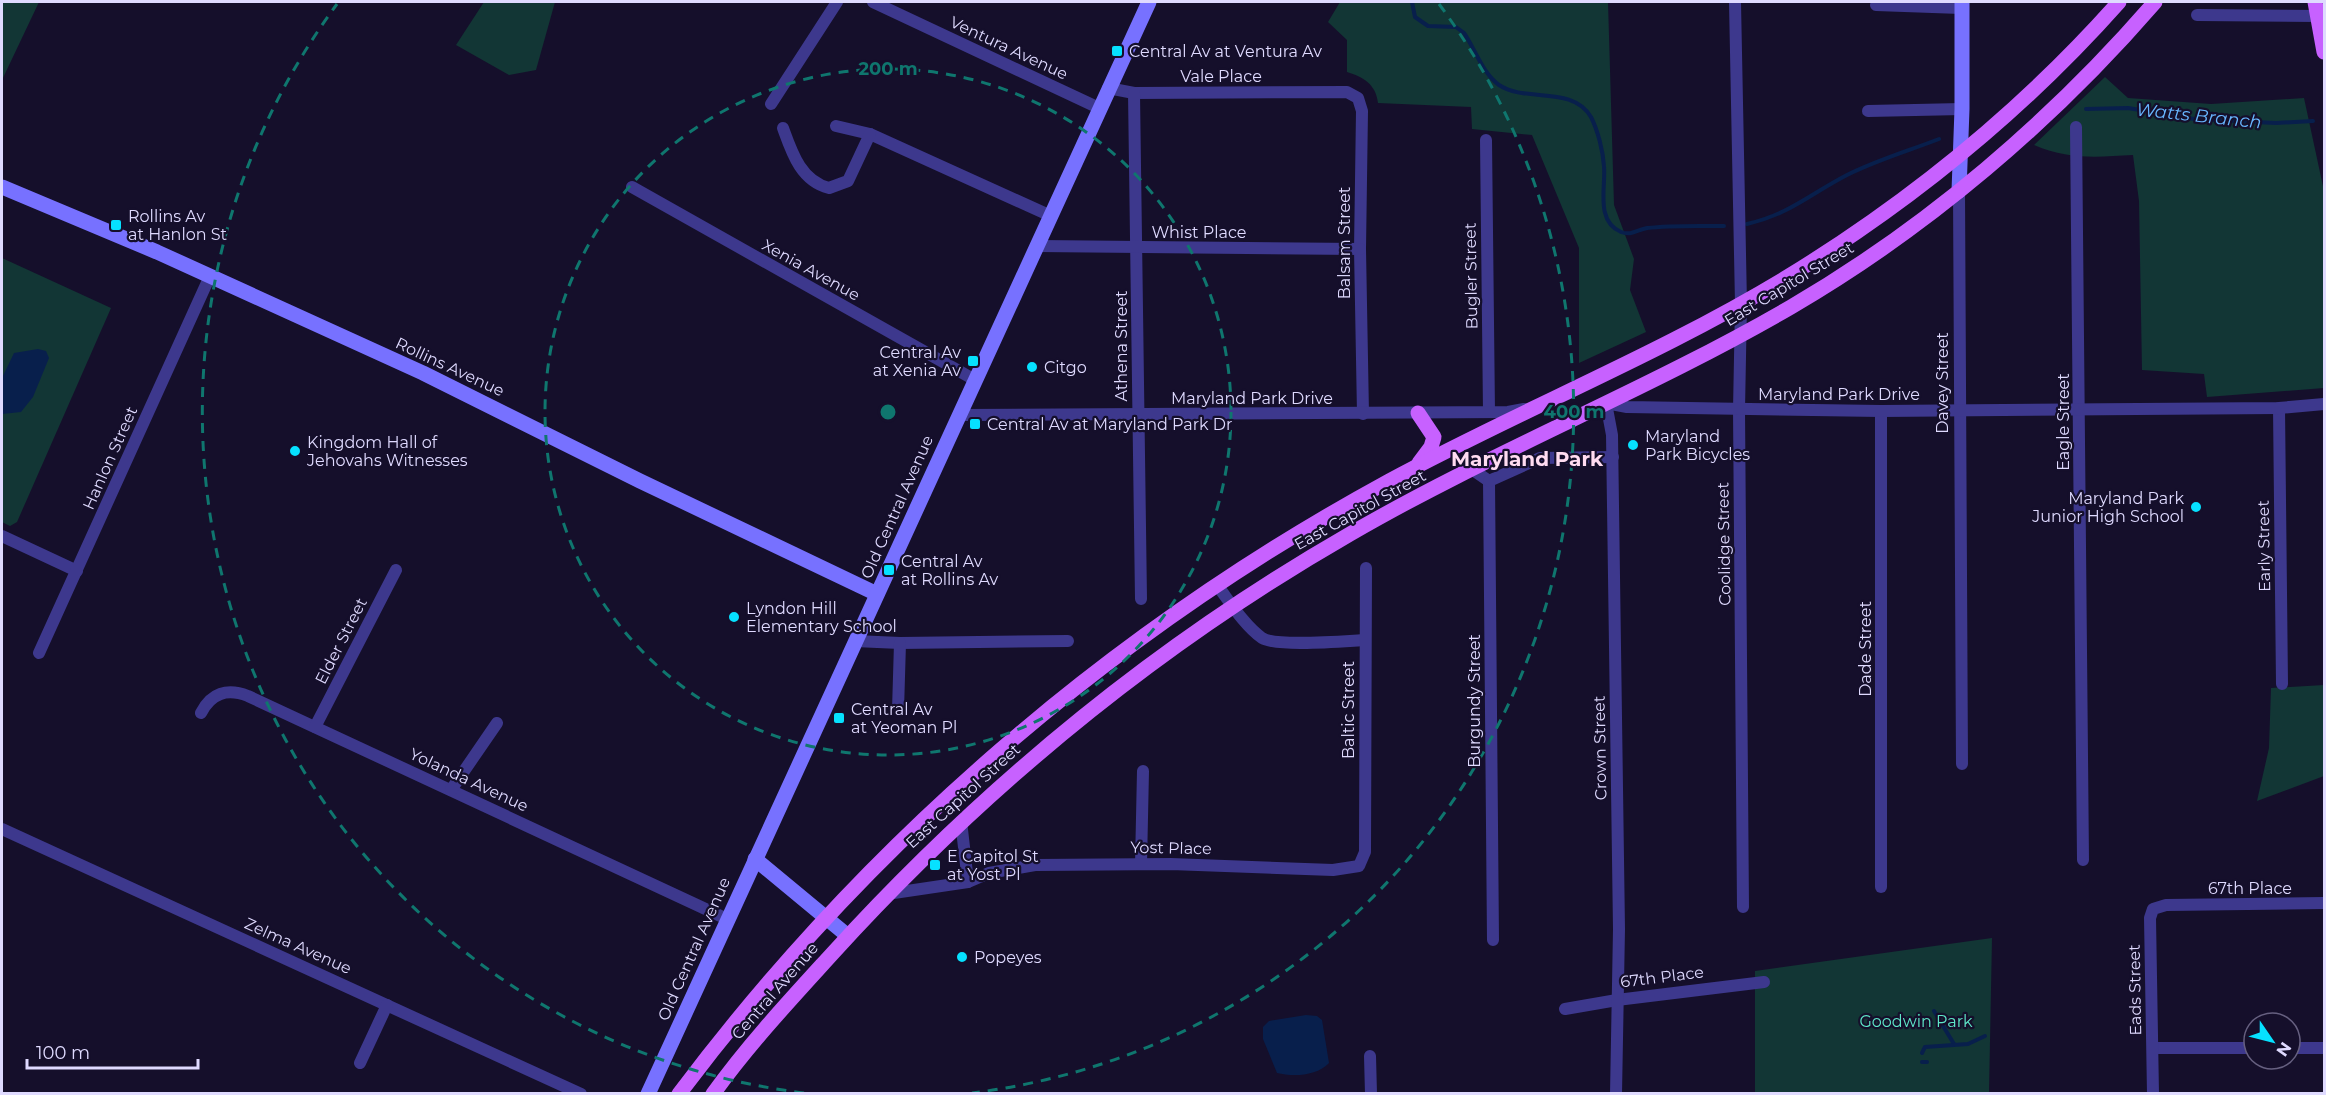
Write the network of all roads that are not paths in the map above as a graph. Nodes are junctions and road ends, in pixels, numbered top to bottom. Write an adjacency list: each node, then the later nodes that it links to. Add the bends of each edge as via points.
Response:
1 (837, 2): 15 (street)
2 (873, 2): 16 (street, Ventura Avenue)
3 (1149, 2): 12 (main road, Old Central Avenue)
4 (1734, 2): 33 (street, Coolidge Street)
5 (2119, 2): 24 (main road, East Capitol Street, via 2040,85)
6 (2155, 2): 27 (main road, East Capitol Street, via 2073,90)
7 (1961, 5): 8 (street); 17 (main road, Davey Street)
8 (1876, 6)
9 (2317, 9): 10 (street); 11 (main road)
10 (2197, 15)
11 (2325, 52)
12 (1108, 88): 14 (street, Vale Place); 16 (main road, Old Central Avenue)
13 (1334, 92): 14 (street, Vale Place); 31 (street, Balsam Street, via 1350,93 1361,104)
14 (1134, 93): 30 (street, Athena Street)
15 (771, 104)
16 (1099, 108): 28 (main road, Old Central Avenue)
17 (1962, 110): 18 (street); 24 (main road, Davey Street)
18 (1869, 111)
19 (836, 126): 22 (street)
20 (2076, 127): 42 (street, Eagle Street)
21 (783, 128): 22 (street, via 799,167 829,188 848,181)
22 (870, 134): 28 (street)
23 (1486, 140): 43 (street, Bugler Street)
24 (1961, 153): 27 (main road, Davey Street); 33 (main road, East Capitol Street, via 1863,228)
25 (2, 187): 32 (main road, Rollins Avenue)
26 (632, 187): 35 (street, Xenia Avenue)
27 (1959, 191): 34 (main road, East Capitol Street, via 1833,281); 41 (street, Davey Street)
28 (1051, 216): 29 (main road, Old Central Avenue)
29 (1037, 246): 30 (street, Whist Place); 35 (main road, Old Central Avenue)
30 (1137, 248): 31 (street, Whist Place); 48 (street, Athena Street)
31 (1360, 249): 46 (street, Balsam Street)
32 (210, 276): 56 (street, Hanlon Street); 58 (main road, Rollins Avenue, via 423,373)
33 (1741, 304): 34 (street, Coolidge Street); 37 (main road, East Capitol Street)
34 (1739, 335): 36 (main road, East Capitol Street); 40 (street, Coolidge Street)
35 (975, 380): 47 (main road, Old Central Avenue)
36 (1606, 403): 40 (street, Maryland Park Drive); 49 (street, Crown Street); 51 (main road, East Capitol Street)
37 (1545, 404): 43 (street, Maryland Park Drive, via 1508,412); 50 (main road, East Capitol Street)
38 (2325, 405): 39 (street, Maryland Park Drive)
39 (2279, 408): 42 (street, Maryland Park Drive); 66 (street, Early Street)
40 (1739, 410): 44 (street, Maryland Park Drive); 85 (street, Coolidge Street)
41 (1960, 410): 42 (street, Maryland Park Drive); 44 (street, Maryland Park Drive); 71 (street, Davey Street)
42 (2079, 410): 78 (street, Eagle Street)
43 (1489, 411): 45 (street, Maryland Park Drive)
44 (1881, 411): 81 (street, Dade Street)
45 (1418, 413): 46 (street, Maryland Park Drive); 50 (main road, via 1434,437)
46 (1364, 414): 48 (street, Maryland Park Drive)
47 (959, 415): 48 (street, Maryland Park Drive); 58 (main road, Old Central Avenue)
48 (1138, 415): 59 (street, Athena Street)
49 (1613, 458): 52 (street, via 1540,458); 91 (street, Crown Street)
50 (1417, 467): 57 (main road, East Capitol Street, via 1266,552)
51 (1473, 470): 52 (street); 60 (main road, East Capitol Street, via 1354,532)
52 (1489, 481): 89 (street, Burgundy Street)
53 (2, 536): 56 (street)
54 (1366, 568): 61 (street, Baltic Street)
55 (396, 570): 70 (street, Elder Street)
56 (77, 571): 65 (street, Hanlon Street)
57 (1216, 585): 60 (street); 86 (main road, East Capitol Street, via 1140,637 977,768)
58 (877, 594): 62 (main road, Old Central Avenue)
59 (1141, 599)
60 (1234, 607): 61 (street, via 1266,640); 74 (main road, East Capitol Street, via 1081,717)
61 (1365, 640): 76 (street, Baltic Street)
62 (855, 641): 64 (street); 77 (main road, Old Central Avenue)
63 (1068, 641): 64 (street)
64 (900, 643): 67 (street)
65 (39, 654)
66 (2282, 684)
67 (898, 710)
68 (201, 713): 70 (street, Yolanda Avenue, via 213,697 232,692)
69 (497, 723): 73 (street)
70 (315, 727): 73 (street, Yolanda Avenue)
71 (1962, 764)
72 (1143, 771): 79 (street)
73 (451, 790): 87 (street, Yolanda Avenue)
74 (961, 821): 80 (street); 82 (main road, East Capitol Street)
75 (2, 829): 92 (street, Zelma Avenue)
76 (1365, 852): 79 (street, Yost Place, via 1359,866 1344,869)
77 (755, 859): 86 (main road); 87 (main road, Old Central Avenue)
78 (2083, 860)
79 (1141, 864): 80 (street, Yost Place, via 1035,865 989,873)
80 (968, 882): 82 (street, Yost Place)
81 (1881, 887)
82 (886, 894): 88 (main road, East Capitol Street)
83 (2325, 903): 84 (street, 67th Place)
84 (2175, 905): 94 (street, Eads Street, via 2156,907 2150,914)
85 (1743, 907)
86 (826, 918): 88 (main road); 102 (main road, Central Avenue, via 752,1001)
87 (727, 919): 101 (main road, Old Central Avenue)
88 (848, 936): 103 (main road, Central Avenue, via 760,1034)
89 (1492, 940)
90 (1764, 982): 91 (street, 67th Place)
91 (1617, 999): 93 (street, 67th Place); 105 (street, Crown Street)
92 (387, 1005): 99 (street); 100 (street, Zelma Avenue)
93 (1565, 1009)
94 (2153, 1048): 95 (street); 106 (street, Eads Street)
95 (2242, 1048)
96 (2302, 1048): 97 (street)
97 (2325, 1048)
98 (1370, 1056): 104 (street)
99 (360, 1063)
100 (581, 1094)
101 (648, 1094)
102 (680, 1094)
103 (713, 1094)
104 (1371, 1094)
105 (1616, 1094)
106 (2153, 1094)

